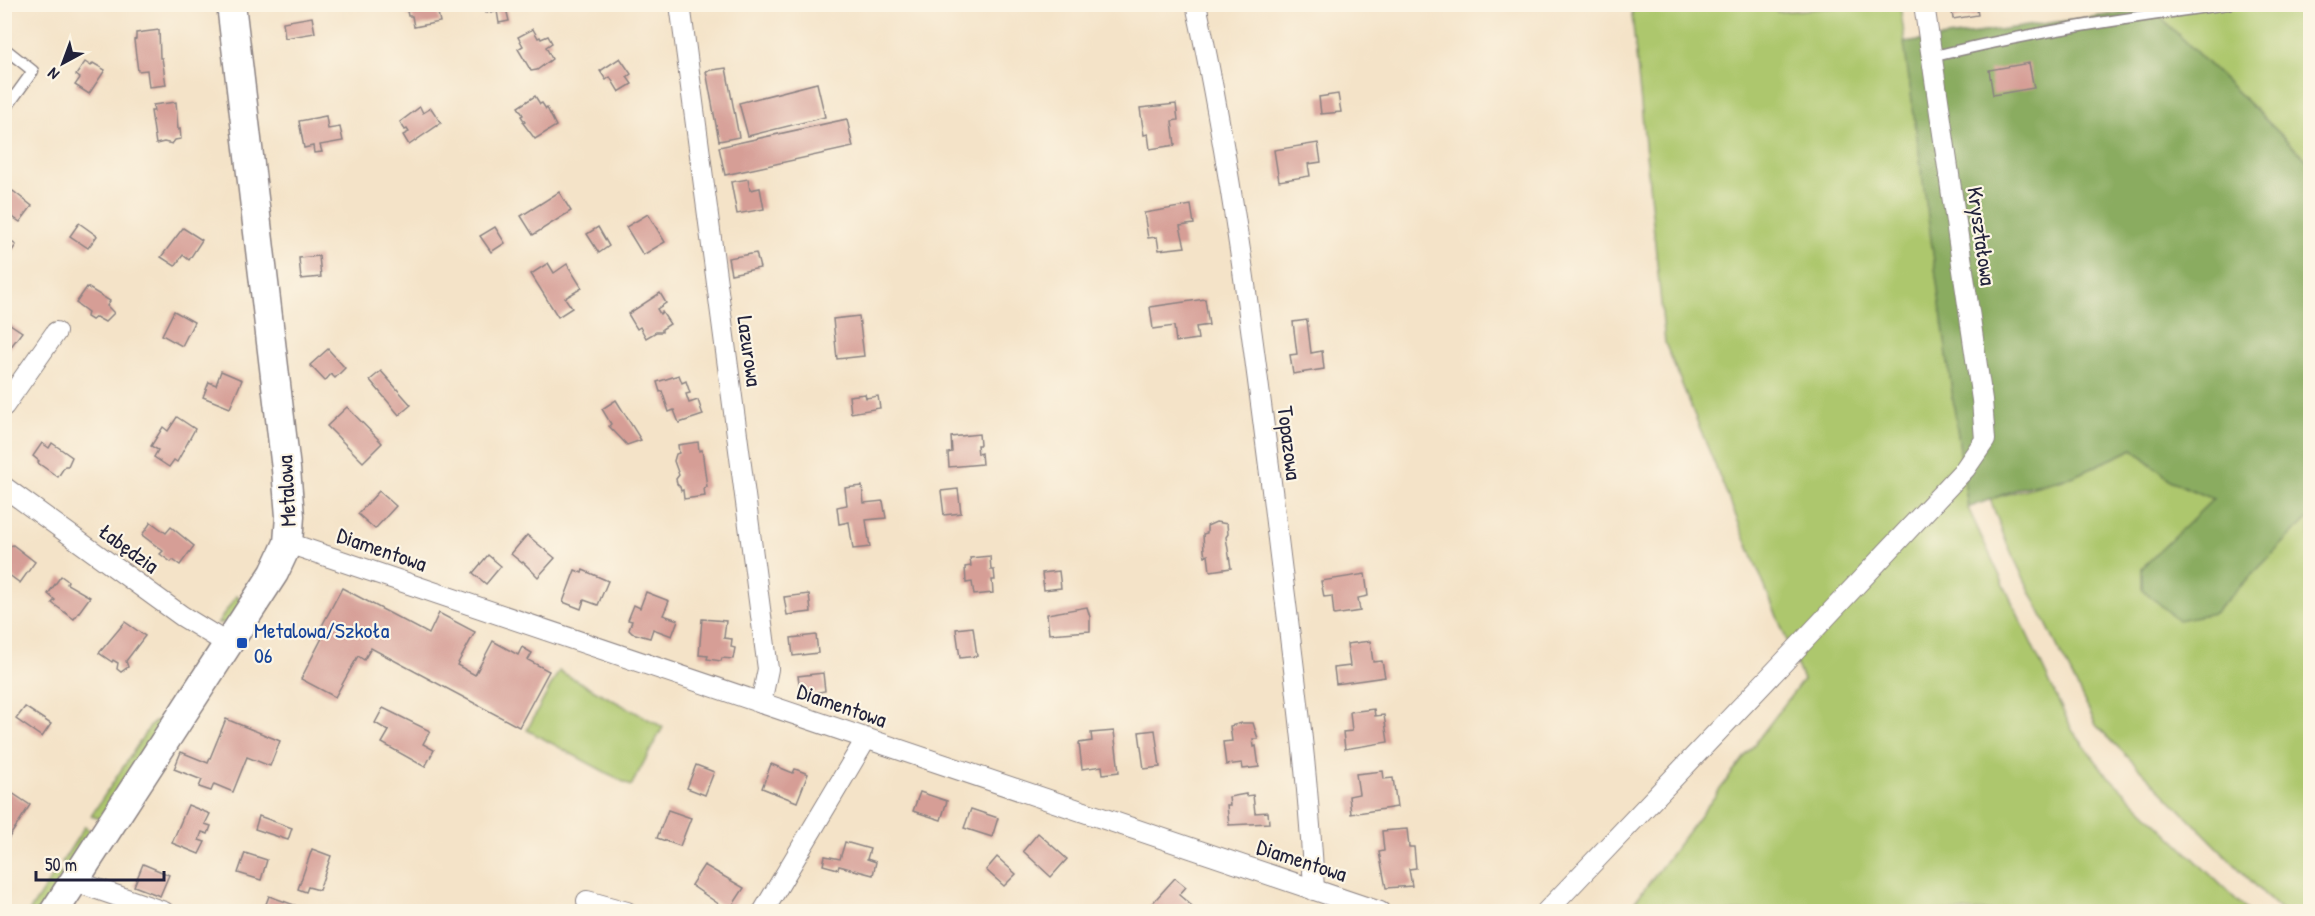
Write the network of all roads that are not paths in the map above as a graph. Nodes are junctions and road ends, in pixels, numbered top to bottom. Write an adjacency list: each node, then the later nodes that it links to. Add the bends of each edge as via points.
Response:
1 (231, 4): 12 (street, Metalowa, via 286,469)
2 (680, 4): 14 (street, Lazurowa, via 768,669)
3 (1196, 4): 17 (street, Topazowa, via 1227,168 1259,388 1310,814)
4 (1924, 4): 7 (street, Kryształowa)
5 (2228, 4): 7 (lane, via 2003,39)
6 (4, 48): 8 (lane, via 33,71)
7 (1931, 57): 25 (street, Kryształowa, via 1985,440 1965,469)
8 (4, 111)
9 (56, 332): 10 (street)
10 (4, 406)
11 (4, 487): 13 (street, Łabędzia, via 182,616)
12 (288, 543): 13 (street, Metalowa, via 274,573); 14 (street, Diamentowa)
13 (228, 644): 16 (street, Metalowa)
14 (761, 703): 15 (street, Diamentowa)
15 (866, 739): 17 (street, Diamentowa); 23 (street)
16 (74, 881): 20 (street, Metalowa); 21 (street)
17 (1314, 890): 19 (street, Diamentowa)
18 (588, 901): 22 (street)
19 (1348, 907): 24 (street, Diamentowa)
20 (54, 912)
21 (164, 912)
22 (627, 912)
23 (763, 912)
24 (1380, 912)
25 (1546, 912)

